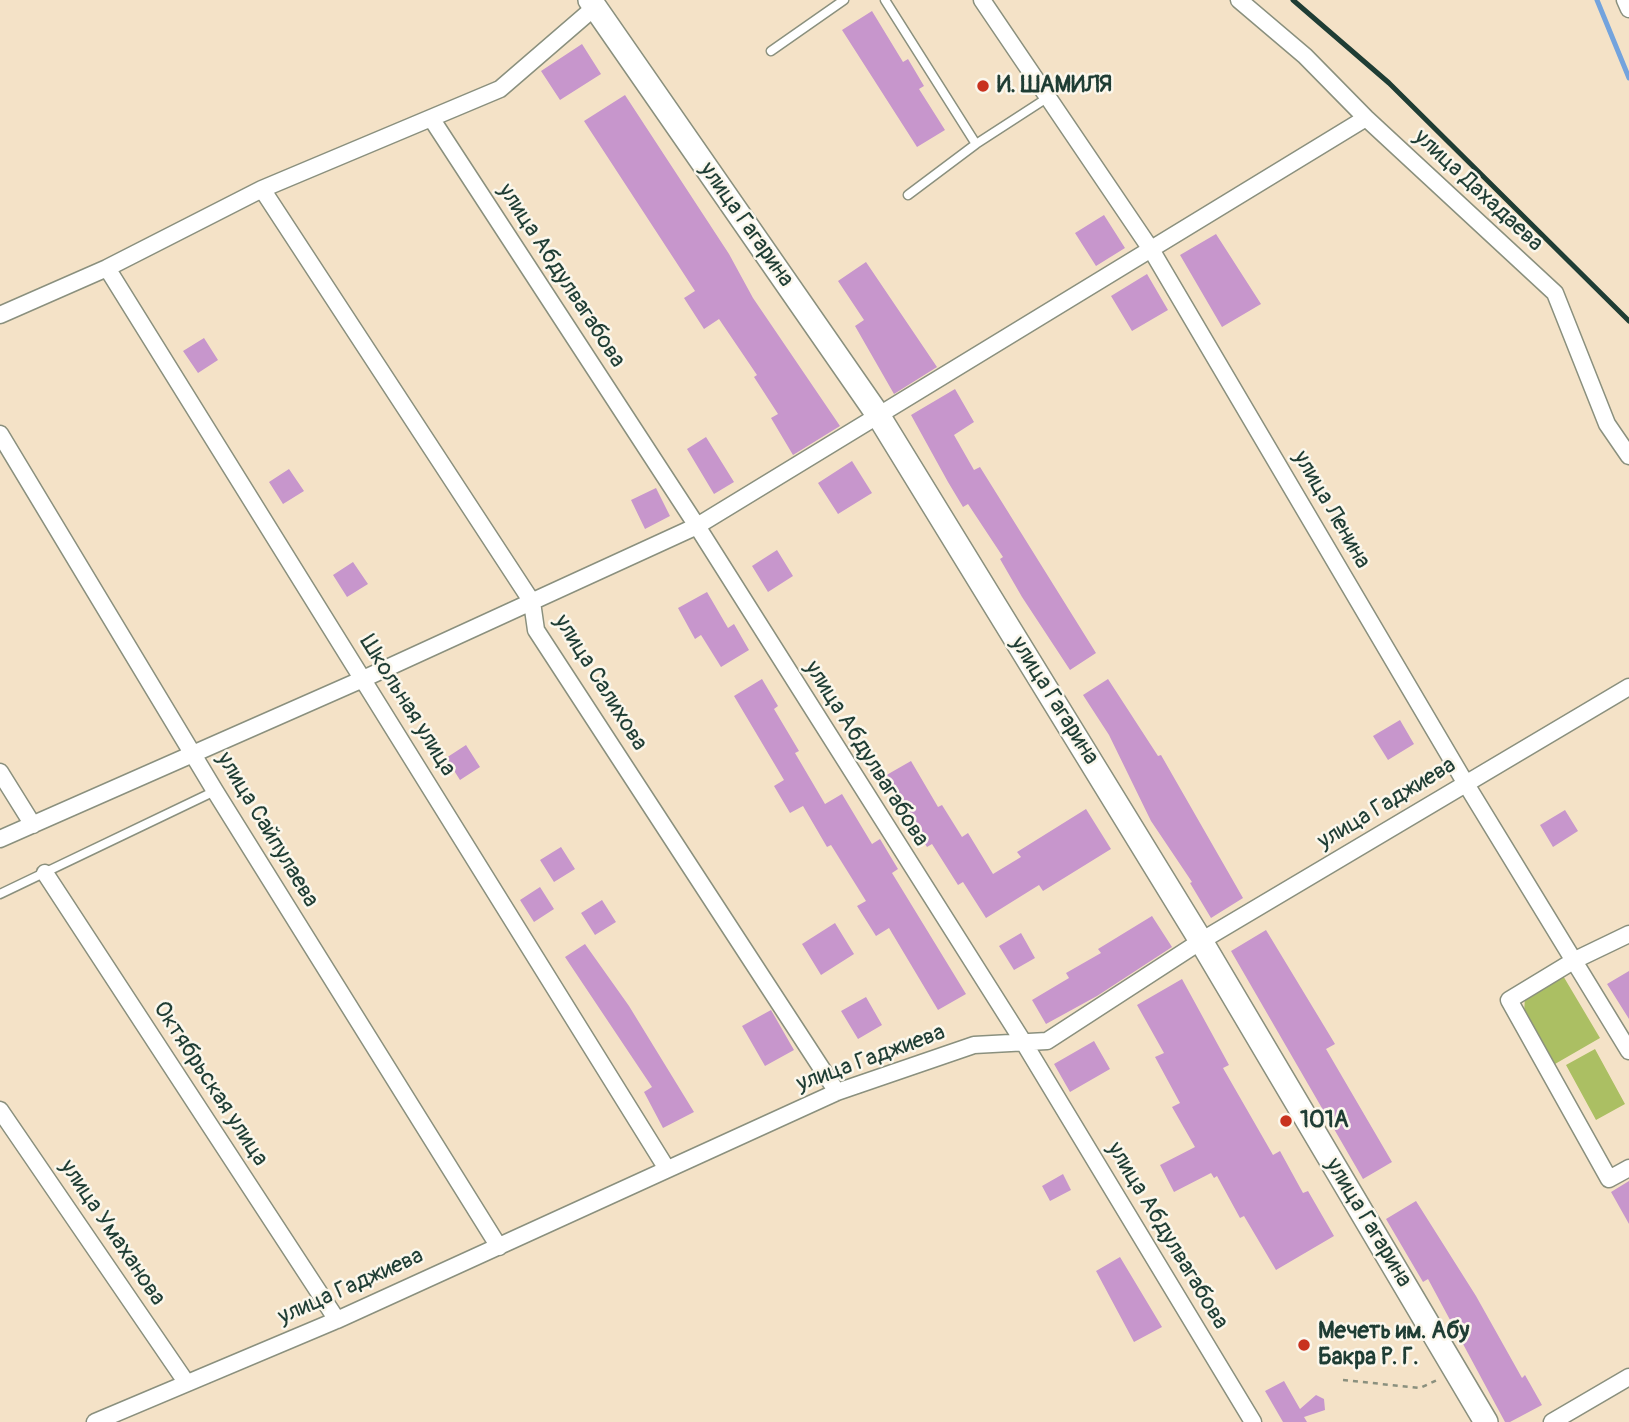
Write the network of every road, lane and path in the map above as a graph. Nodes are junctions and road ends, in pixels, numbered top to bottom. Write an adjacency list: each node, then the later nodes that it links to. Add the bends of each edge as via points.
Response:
1 (844, 0): 8 (lane)
2 (885, 0): 12 (lane)
3 (982, 0): 9 (street, улица Ленина)
4 (1239, 0): 11 (street, улица Дахадаева, via 1306,57)
5 (1625, 0): 7 (street)
6 (592, 4): 10 (street, via 499,89); 18 (street, улица Гагарина)
7 (1629, 9)
8 (771, 51)
9 (1047, 98): 12 (lane); 15 (street, улица Ленина)
10 (431, 118): 13 (street); 21 (street, улица Абдулвагабова)
11 (1366, 118): 15 (street); 20 (street, улица Дахадаева, via 1555,293 1607,424)
12 (976, 144): 14 (lane)
13 (262, 189): 16 (street); 22 (street, улица Салихова)
14 (908, 195)
15 (1153, 251): 18 (street); 27 (street, улица Ленина)
16 (107, 268): 17 (street); 23 (street, Школьная улица)
17 (0, 315)
18 (878, 415): 21 (street); 34 (street, улица Гагарина)
19 (0, 435): 25 (street, улица Сайпулаева)
20 (1629, 456)
21 (697, 526): 22 (street); 36 (street, улица Абдулвагабова)
22 (532, 602): 23 (street); 38 (street, улица Салихова, via 536,630)
23 (363, 679): 25 (street); 41 (street, Школьная улица)
24 (1629, 687): 27 (street, улица Гаджиева)
25 (195, 753): 28 (street, улица Сайпулаева); 29 (street)
26 (0, 772): 29 (street)
27 (1466, 784): 34 (street, улица Гаджиева); 35 (street, улица Ленина)
28 (215, 791): 31 (lane); 42 (street, улица Сайпулаева)
29 (33, 825): 30 (street)
30 (0, 839)
31 (45, 873): 32 (lane); 43 (street, Октябрьская улица)
32 (0, 894)
33 (1629, 934): 35 (street)
34 (1201, 941): 36 (street, улица Гаджиева, via 1047,1041); 44 (street, улица Гагарина)
35 (1575, 960): 37 (street, улица Ленина); 40 (street, via 1508,1000 1609,1179)
36 (1024, 1043): 38 (street, улица Гаджиева, via 974,1045); 49 (street, улица Абдулвагабова)
37 (1629, 1051)
38 (837, 1092): 41 (street, улица Гаджиева)
39 (0, 1110): 47 (street, улица Умаханова)
40 (1629, 1168)
41 (667, 1169): 42 (street, улица Гаджиева)
42 (499, 1247): 43 (street, улица Гаджиева)
43 (337, 1320): 47 (street, улица Гаджиева)
44 (1455, 1370): 46 (path, via 1420,1388); 50 (street, улица Гагарина)
45 (1629, 1377): 51 (street)
46 (1343, 1380)
47 (186, 1382): 48 (street, улица Гаджиева)
48 (95, 1422)
49 (1252, 1422)
50 (1486, 1422)
51 (1552, 1422)

